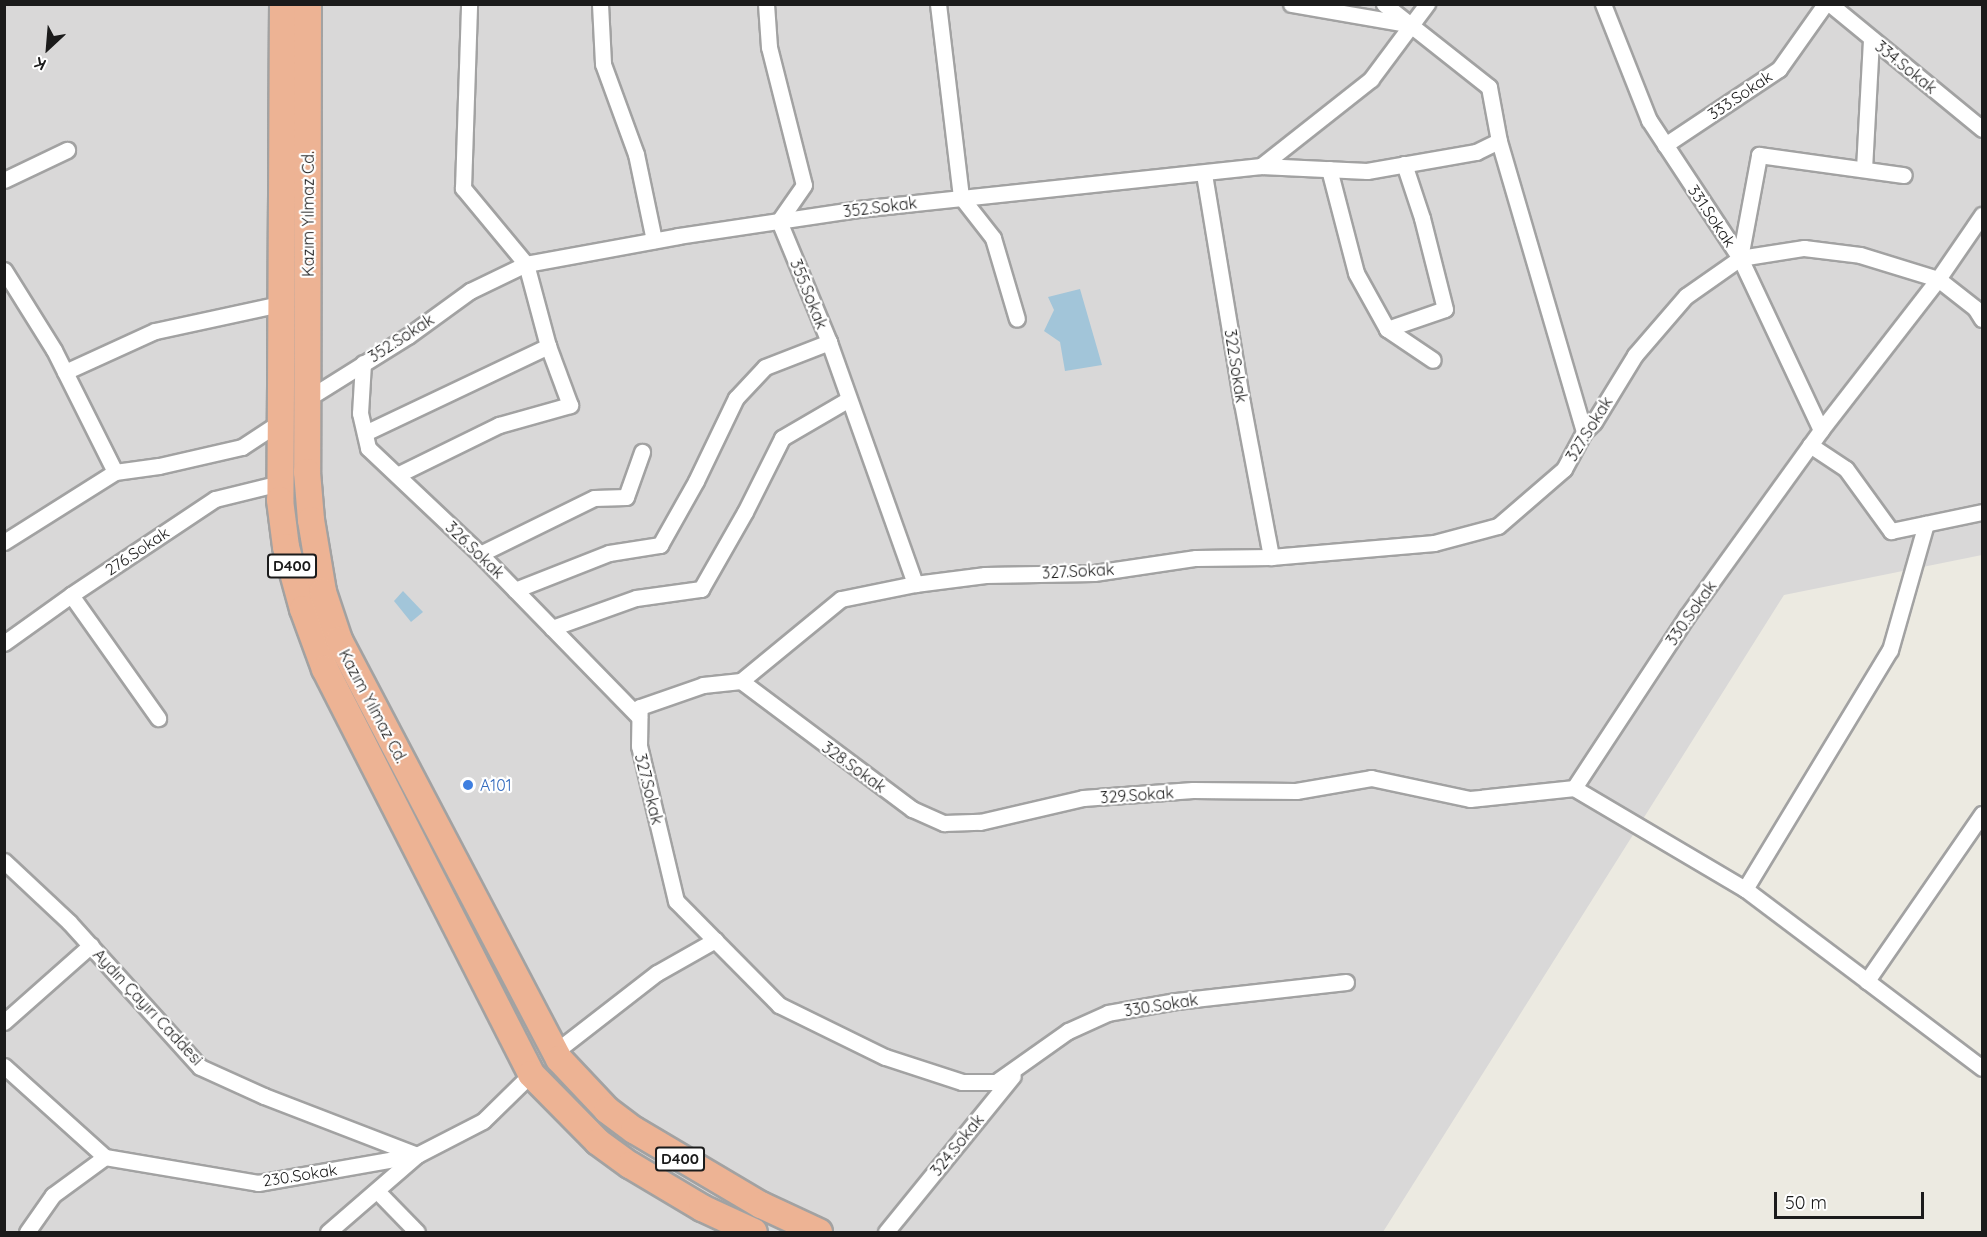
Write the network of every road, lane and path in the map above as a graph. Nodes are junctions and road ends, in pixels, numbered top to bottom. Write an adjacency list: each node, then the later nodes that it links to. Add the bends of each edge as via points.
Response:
1 (284, 4): 34 (highway, Kazım Yılmaz Cd. / D400)
2 (308, 4): 43 (highway, Kazım Yılmaz Cd. / D400)
3 (470, 4): 31 (street, via 463,188)
4 (600, 4): 29 (street, via 603,64 636,154)
5 (766, 4): 28 (street, via 769,47 804,185)
6 (938, 4): 26 (street)
7 (1292, 4): 13 (street)
8 (1384, 4): 13 (street)
9 (1427, 4): 13 (street)
10 (1603, 4): 17 (street, 331.Sokak, via 1649,120)
11 (1825, 4): 17 (street, 333.Sokak, via 1779,69)
12 (1830, 4): 14 (street, 334.Sokak)
13 (1410, 24): 16 (street, via 1489,87); 20 (street, via 1371,79)
14 (1871, 38): 15 (street, 334.Sokak); 22 (street)
15 (1983, 129)
16 (1499, 141): 19 (street, 352.Sokak, via 1476,152); 47 (street)
17 (1665, 145): 30 (street, 331.Sokak)
18 (67, 150): 25 (street)
19 (1404, 164): 21 (street, 352.Sokak, via 1367,171); 37 (street, via 1445,309)
20 (1261, 166): 21 (street, 352.Sokak); 23 (street, 352.Sokak)
21 (1329, 169): 37 (street, via 1356,273)
22 (1864, 169): 24 (street); 30 (street, via 1759,155)
23 (1204, 174): 26 (street, 352.Sokak); 58 (street, 322.Sokak)
24 (1904, 175)
25 (4, 180)
26 (961, 197): 28 (street, 352.Sokak); 35 (street, via 993,238)
27 (1983, 215): 33 (street, 330.Sokak)
28 (779, 221): 29 (street, 352.Sokak); 38 (street, 355.Sokak)
29 (654, 240): 31 (street, 352.Sokak)
30 (1740, 258): 33 (street, 327.Sokak, via 1804,248 1860,255); 46 (street, 331.Sokak); 47 (street, 327.Sokak, via 1686,296 1635,355)
31 (526, 264): 39 (street); 41 (street, 352.Sokak, via 470,291)
32 (4, 270): 42 (street)
33 (1938, 279): 36 (street, 327.Sokak); 46 (street, 330.Sokak)
34 (280, 304): 42 (street, via 155,331); 45 (highway, Kazım Yılmaz Cd. / D400)
35 (1017, 319)
36 (1983, 319)
37 (1387, 329): 40 (street)
38 (829, 342): 44 (street, 355.Sokak); 60 (street, via 765,367 736,398 660,545 609,553)
39 (548, 346): 48 (street); 52 (street, via 570,405 499,425)
40 (1433, 360)
41 (363, 363): 43 (street, 352.Sokak); 48 (street, 326.Sokak, via 360,413)
42 (65, 372): 51 (street)
43 (307, 399): 77 (highway, Kazım Yılmaz Cd. / D400, via 311,520 323,592 339,640)
44 (847, 400): 59 (street, 355.Sokak); 62 (street, via 782,438 701,589 636,598)
45 (280, 422): 51 (street, via 242,447); 53 (highway, Kazım Yılmaz Cd. / D400)
46 (1821, 430): 49 (street, 330.Sokak)
47 (1584, 432): 58 (street, 327.Sokak, via 1564,468 1498,526 1434,543)
48 (365, 433): 52 (street, 326.Sokak, via 368,448)
49 (1810, 445): 55 (street, via 1845,469 1891,531); 67 (street, 330.Sokak, via 1688,616)
50 (642, 452): 57 (street, via 626,497 594,498)
51 (115, 472): 56 (street)
52 (397, 475): 57 (street, 326.Sokak)
53 (280, 483): 61 (street, 276.Sokak, via 215,499); 81 (highway, Kazım Yılmaz Cd. / D400, via 286,547 325,669)
54 (1983, 512): 55 (street)
55 (1926, 524): 71 (street, via 1890,650)
56 (4, 542)
57 (480, 554): 60 (street, 326.Sokak)
58 (1271, 557): 59 (street, 327.Sokak, via 1197,558 1094,573 985,575)
59 (915, 584): 64 (street, 327.Sokak, via 841,599)
60 (515, 590): 62 (street, 326.Sokak)
61 (71, 595): 63 (street, 276.Sokak); 66 (street)
62 (552, 628): 65 (street, 326.Sokak)
63 (4, 643)
64 (741, 681): 65 (street, via 703,685 640,707); 69 (street, 328.Sokak, via 912,809 944,823)
65 (639, 717): 72 (street, 327.Sokak, via 639,746 676,902)
66 (158, 718)
67 (1574, 788): 69 (street, 329.Sokak, via 1470,800 1371,778 1296,791 1193,790 1083,798); 71 (street)
68 (1983, 814): 74 (street)
69 (980, 822)
70 (4, 861): 73 (street, Aydın Çayırı Caddesi)
71 (1745, 889): 74 (street)
72 (715, 940): 77 (street, via 657,973); 82 (street, 327.Sokak, via 779,1005 885,1057 962,1082)
73 (91, 945): 76 (street); 83 (street, Aydın Çayırı Caddesi, via 200,1067)
74 (1868, 981): 80 (street)
75 (1346, 982): 78 (street, 330.Sokak, via 1176,1001 1108,1013 1068,1031)
76 (4, 1022)
77 (555, 1052): 90 (highway, Kazım Yılmaz Cd. / D400, via 607,1110 634,1130 761,1205)
78 (1028, 1058): 82 (street, 330.Sokak); 91 (street, 324.Sokak)
79 (4, 1066): 84 (street)
80 (1983, 1068)
81 (531, 1074): 83 (street, 230.Sokak, via 483,1121); 89 (highway, Kazım Yılmaz Cd. / D400, via 598,1142 630,1165 702,1208)
82 (996, 1082)
83 (417, 1155): 84 (street, 230.Sokak, via 258,1183); 85 (street)
84 (105, 1157): 86 (street, via 53,1195)
85 (377, 1191): 87 (street); 88 (street)
86 (27, 1233)
87 (328, 1233)
88 (417, 1233)
89 (754, 1233)
90 (819, 1233)
91 (886, 1233)

